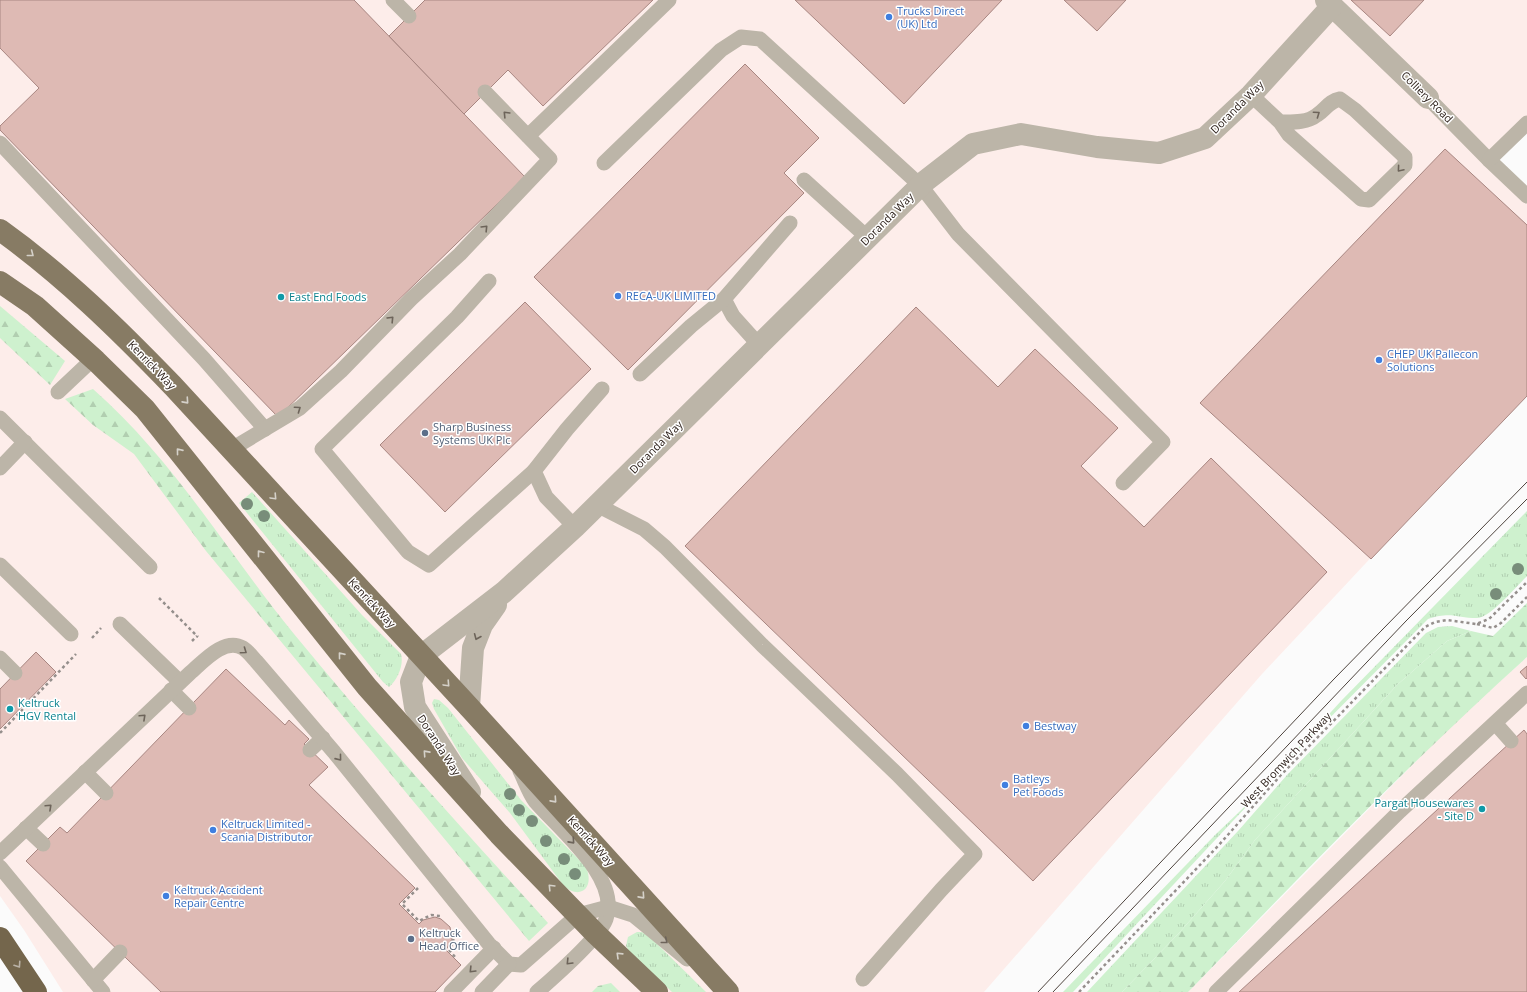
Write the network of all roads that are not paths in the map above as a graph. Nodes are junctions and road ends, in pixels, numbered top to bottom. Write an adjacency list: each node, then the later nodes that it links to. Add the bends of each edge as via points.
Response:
1 (393, 0): 4 (lane)
2 (669, 0): 10 (lane)
3 (1329, 3): 6 (street, Doranda Way); 7 (street, Colliery Road)
4 (409, 16)
5 (485, 92): 10 (lane, one-way to 5)
6 (1251, 95): 8 (lane); 15 (street, Doranda Way, via 1206,138 1159,153 1097,147 1021,134 973,144)
7 (1428, 98): 12 (lane, Colliery Road)
8 (1280, 122): 8 (lane, one-way to 8, via 1301,122 1316,116 1332,100 1340,99 1405,157 1405,165 1369,200 1361,199 1289,135)
9 (1527, 123): 12 (lane)
10 (528, 136): 29 (lane, one-way to 10, via 300,408 341,371 411,299 460,254 550,159)
11 (0, 143): 29 (lane, via 204,359)
12 (1489, 160): 16 (lane, Colliery Road)
13 (604, 163): 15 (lane, via 721,50 741,37 760,39)
14 (804, 180): 19 (lane)
15 (921, 186): 19 (street, Doranda Way); 34 (lane, via 958,234 1163,442)
16 (1527, 196)
17 (790, 223): 22 (lane)
18 (0, 230): 31 (main road, Kenrick Way, one-way to 31, via 45,265 132,343)
19 (868, 238): 23 (street, Doranda Way)
20 (489, 281): 33 (lane, via 457,317 322,449 408,552 429,565)
21 (0, 282): 24 (main road, via 35,306)
22 (724, 299): 23 (lane, via 733,316); 25 (lane)
23 (759, 345): 35 (street, Doranda Way)
24 (94, 359): 27 (lane); 57 (main road, one-way to 24, via 367,687 144,409)
25 (640, 374)
26 (602, 389): 33 (lane)
27 (58, 392)
28 (0, 418): 30 (lane)
29 (265, 429): 31 (lane)
30 (25, 442): 32 (lane); 38 (lane)
31 (230, 450): 42 (main road, Kenrick Way, one-way to 42)
32 (0, 468)
33 (534, 472): 36 (lane, via 546,497)
34 (1123, 482)
35 (597, 505): 36 (street, Doranda Way); 68 (lane, via 644,529 665,547 975,854)
36 (575, 527): 39 (street, Doranda Way)
37 (0, 565): 41 (lane)
38 (150, 567)
39 (504, 592): 42 (street, Doranda Way); 47 (street, Doranda Way, one-way to 47, via 482,625 472,648)
40 (120, 624): 45 (lane)
41 (72, 634)
42 (421, 656): 47 (main road, Kenrick Way, one-way to 47); 57 (street, Doranda Way, via 411,682 415,707)
43 (1, 660): 44 (lane)
44 (15, 673)
45 (176, 686): 48 (lane); 50 (lane, one-way to 50, via 219,649 230,645 242,648); 54 (lane, one-way to 45)
46 (1527, 693): 49 (lane)
47 (469, 707): 53 (main road, Kenrick Way)
48 (189, 708)
49 (1495, 723): 51 (lane); 77 (lane)
50 (323, 738): 52 (lane); 65 (lane, one-way to 65)
51 (1511, 741)
52 (310, 750)
53 (510, 752): 61 (lane, one-way to 61, via 534,800 596,868 608,897); 76 (main road, Kenrick Way, one-way to 76)
54 (85, 772): 55 (lane); 56 (lane, one-way to 54)
55 (106, 792)
56 (26, 828): 58 (lane); 59 (lane)
57 (499, 834): 62 (main road, one-way to 57)
58 (43, 844)
59 (0, 853)
60 (0, 868): 69 (lane)
61 (608, 907): 62 (lane); 63 (lane, via 606,920); 76 (lane, one-way to 76, via 633,915)
62 (578, 915): 63 (main road); 67 (lane, via 521,965)
63 (596, 934): 74 (lane, one-way to 74); 75 (main road, one-way to 63)
64 (0, 938): 70 (highway, one-way to 70)
65 (494, 948): 67 (lane); 72 (lane, one-way to 72)
66 (120, 952): 69 (lane)
67 (509, 964): 73 (lane)
68 (863, 979)
69 (93, 980): 71 (lane)
70 (36, 992)
71 (103, 992)
72 (451, 992)
73 (482, 992)
74 (537, 992)
75 (657, 992)
76 (728, 992)
77 (1216, 992)

